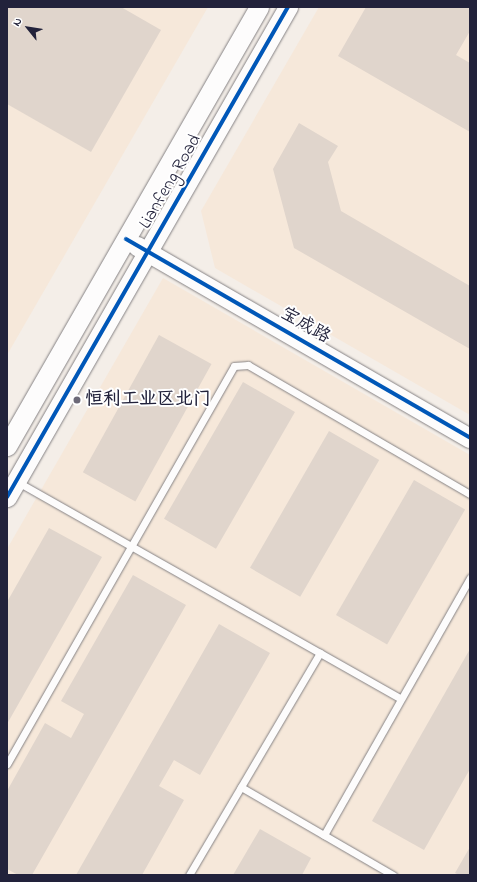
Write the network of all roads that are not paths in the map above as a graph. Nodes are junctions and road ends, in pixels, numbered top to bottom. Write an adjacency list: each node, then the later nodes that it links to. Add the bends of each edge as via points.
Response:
1 (259, 7): 3 (street, Lianfeng Road)
2 (288, 7): 4 (street, Lianfeng Road)
3 (126, 240): 4 (street, 宝成路); 6 (street, Lianfeng Road)
4 (147, 252): 5 (street, 宝成路); 7 (street, Lianfeng Road)
5 (470, 438)
6 (7, 446)
7 (16, 481): 9 (street, Lianfeng Road); 10 (lane)
8 (470, 494): 10 (lane, via 248,366 234,366)
9 (7, 497)
10 (132, 546): 12 (lane); 14 (lane)
11 (470, 578): 13 (lane)
12 (320, 653): 13 (lane); 15 (lane)
13 (400, 699): 16 (lane)
14 (7, 764)
15 (241, 787): 16 (lane); 17 (lane)
16 (324, 835): 18 (lane)
17 (189, 875)
18 (393, 875)

